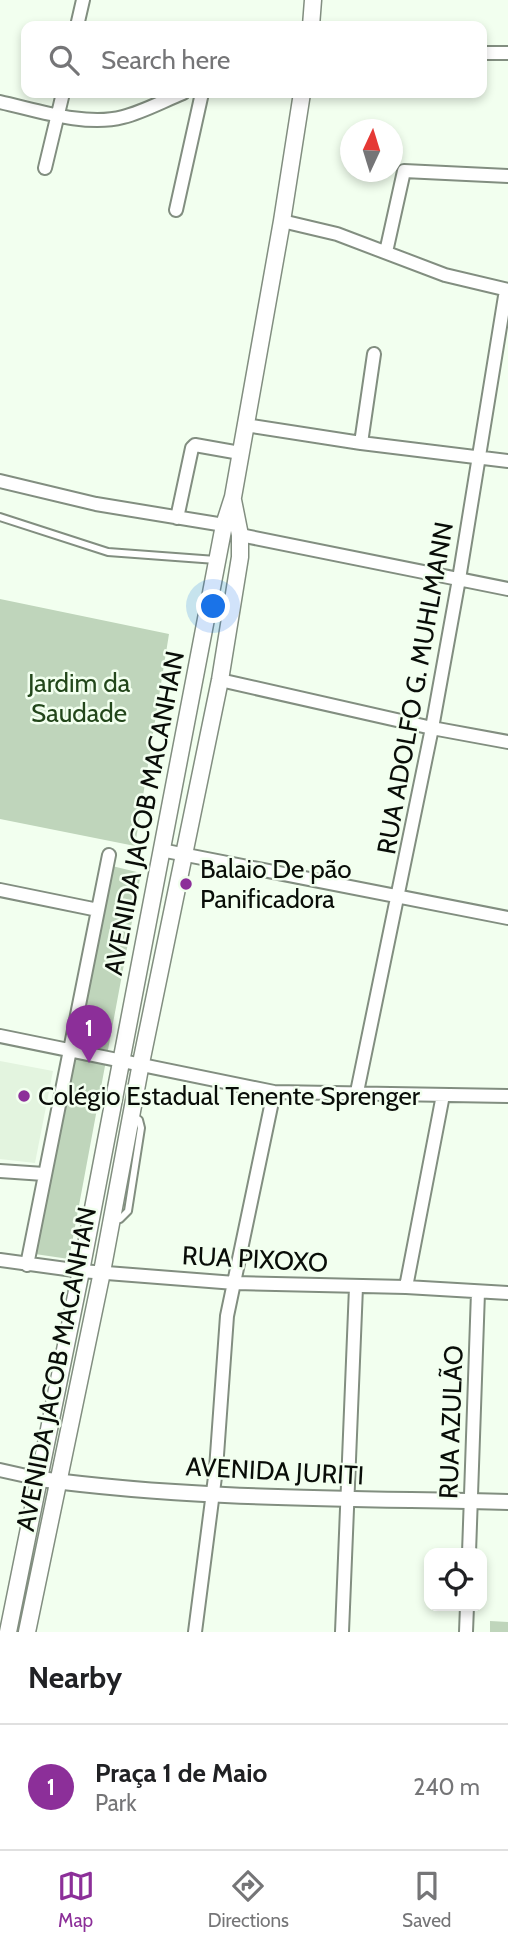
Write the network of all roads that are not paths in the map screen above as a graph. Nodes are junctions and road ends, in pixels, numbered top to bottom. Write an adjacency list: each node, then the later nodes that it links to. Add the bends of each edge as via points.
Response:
1 (83, 0): 3 (street)
2 (313, 0): 4 (main road)
3 (78, 21)
4 (311, 21)
5 (487, 53): 6 (street)
6 (508, 53)
7 (62, 98): 12 (street)
8 (170, 98): 12 (street, via 123,117)
9 (201, 98): 15 (street)
10 (301, 98): 16 (main road, AVENIDA JACOB MACANHAN)
11 (0, 102): 12 (street)
12 (58, 116): 13 (street)
13 (45, 168)
14 (508, 176): 17 (street, via 404,171)
15 (176, 210)
16 (282, 221): 17 (street); 20 (main road, AVENIDA JACOB MACANHAN)
17 (386, 252): 18 (street, via 444,275)
18 (507, 290): 23 (street, RUA ADOLFO G. MUHLMANN)
19 (374, 354): 21 (street)
20 (245, 425): 21 (street); 22 (main road, AVENIDA JACOB MACANHAN)
21 (361, 443): 23 (street)
22 (240, 453): 26 (main road, AVENIDA JACOB MACANHAN); 28 (street, via 192,448)
23 (480, 458): 24 (street); 32 (street, RUA ADOLFO G. MUHLMANN)
24 (508, 461)
25 (0, 481): 28 (street)
26 (233, 497): 29 (main road, AVENIDA JACOB MACANHAN); 30 (main road, AVENIDA JACOB MACANHAN)
27 (0, 517): 31 (lane, via 108,552)
28 (177, 518): 29 (street)
29 (224, 525): 31 (main road, AVENIDA JACOB MACANHAN)
30 (240, 535): 31 (main road); 32 (street); 34 (main road, AVENIDA JACOB MACANHAN)
31 (218, 556): 37 (main road, AVENIDA JACOB MACANHAN)
32 (459, 579): 33 (street); 35 (street, RUA ADOLFO G. MUHLMANN)
33 (508, 589)
34 (220, 680): 35 (street); 38 (main road, AVENIDA JACOB MACANHAN)
35 (432, 728): 36 (street); 41 (street, RUA ADOLFO G. MUHLMANN)
36 (508, 742)
37 (161, 850): 38 (street); 46 (main road, AVENIDA JACOB MACANHAN)
38 (185, 854): 41 (street); 47 (main road, AVENIDA JACOB MACANHAN)
39 (109, 855): 42 (street)
40 (0, 890): 42 (street)
41 (399, 897): 43 (street); 49 (street, RUA ADOLFO G. MUHLMANN)
42 (98, 910): 45 (street)
43 (508, 918)
44 (0, 1036): 45 (street)
45 (69, 1049): 46 (street); 53 (street)
46 (122, 1059): 47 (street); 56 (main road, AVENIDA JACOB MACANHAN)
47 (141, 1063): 48 (street); 57 (main road, AVENIDA JACOB MACANHAN)
48 (274, 1092): 49 (street); 58 (street)
49 (357, 1092): 50 (street)
50 (443, 1095): 51 (street); 60 (street)
51 (508, 1096)
52 (0, 1171): 53 (street)
53 (44, 1174): 55 (street)
54 (0, 1260): 55 (street, RUA PIXOXO)
55 (27, 1265): 56 (street, RUA PIXOXO)
56 (81, 1271): 57 (street, RUA PIXOXO); 64 (main road, AVENIDA JACOB MACANHAN)
57 (102, 1272): 58 (street, RUA PIXOXO); 65 (main road, AVENIDA JACOB MACANHAN)
58 (235, 1283): 59 (street, RUA PIXOXO); 66 (street, via 227,1316)
59 (355, 1287): 60 (street, RUA PIXOXO); 67 (street)
60 (406, 1287): 61 (street, RUA PIXOXO)
61 (478, 1292): 62 (street, RUA PIXOXO); 68 (street, RUA AZULÃO)
62 (508, 1293)
63 (0, 1470): 64 (street)
64 (40, 1479): 65 (street, AVENIDA JURITI); 72 (main road, AVENIDA JACOB MACANHAN)
65 (60, 1481): 66 (street, AVENIDA JURITI); 73 (main road, AVENIDA JACOB MACANHAN)
66 (212, 1494): 67 (street, AVENIDA JURITI); 74 (street)
67 (348, 1500): 68 (street, AVENIDA JURITI); 75 (street)
68 (471, 1501): 69 (street, AVENIDA JURITI); 70 (street, RUA AZULÃO)
69 (508, 1502)
70 (469, 1548)
71 (467, 1611): 76 (street)
72 (8, 1632)
73 (27, 1632)
74 (195, 1632)
75 (342, 1632)
76 (466, 1632)

